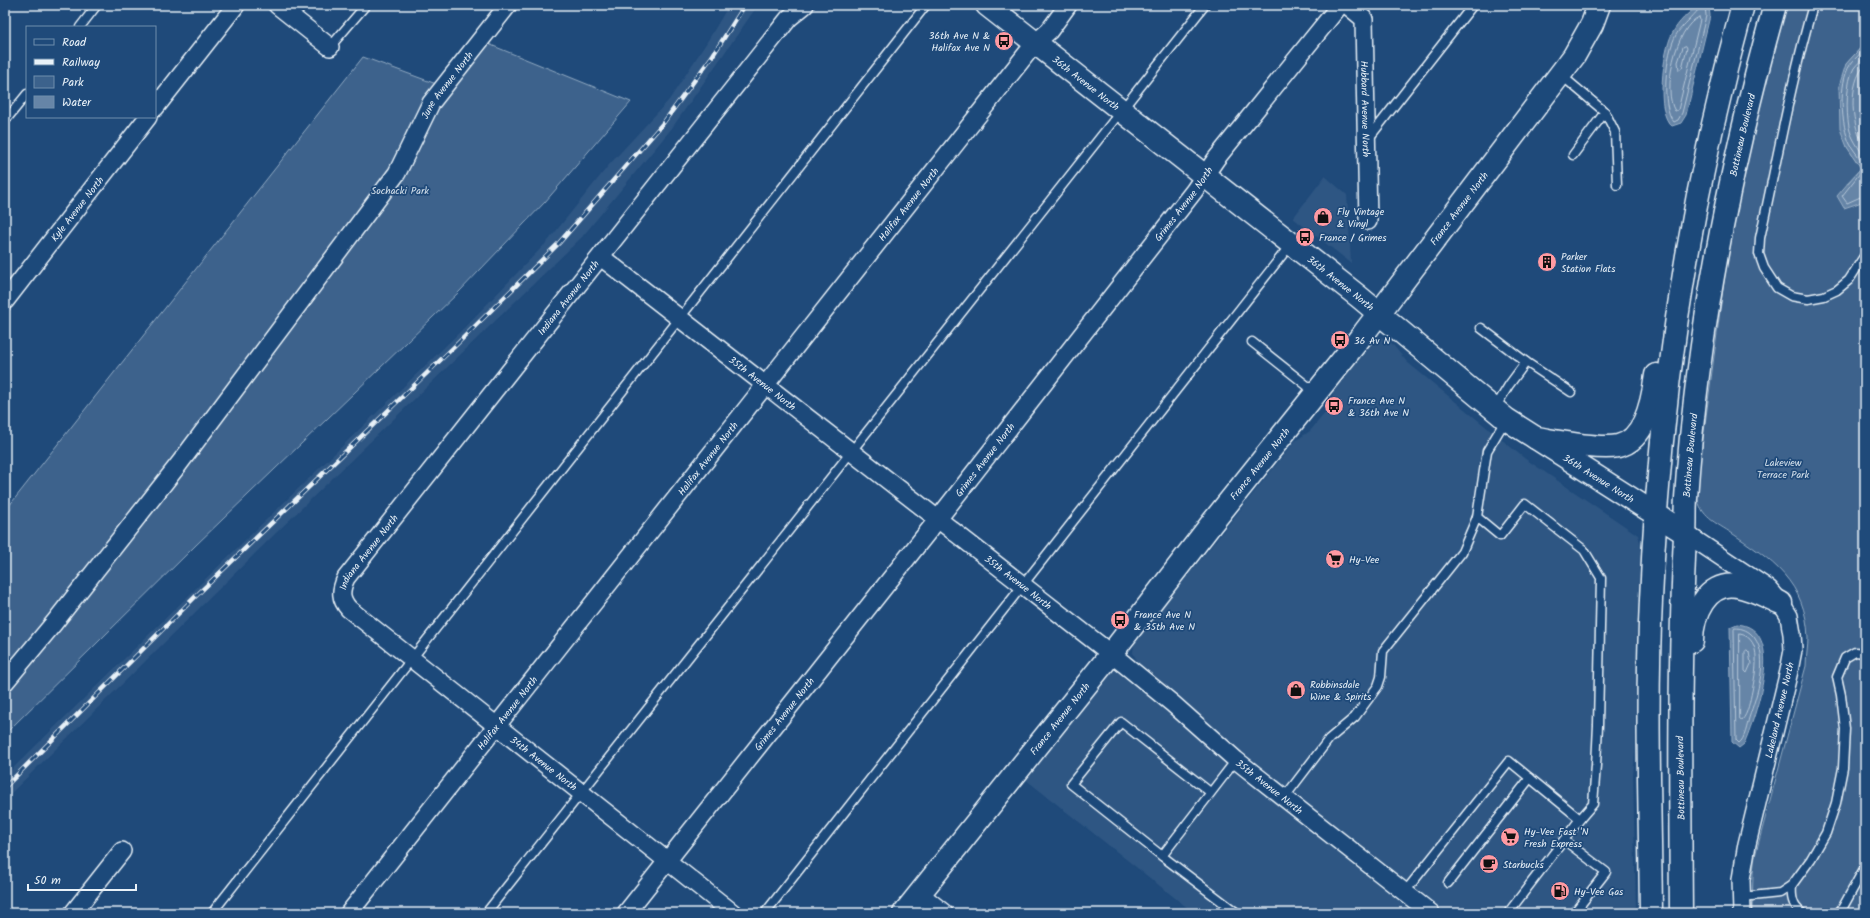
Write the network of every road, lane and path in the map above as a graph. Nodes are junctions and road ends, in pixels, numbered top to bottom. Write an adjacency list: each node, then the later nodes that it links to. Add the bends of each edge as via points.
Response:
1 (97, 5): 18 (lane)
2 (236, 5): 23 (street)
3 (277, 5): 20 (street)
4 (366, 5): 20 (lane)
5 (508, 5): 59 (street, June Avenue North, via 431,103 398,174 179,464 54,624)
6 (805, 5): 36 (street, Indiana Avenue North, via 789,18)
7 (926, 5): 39 (lane)
8 (987, 5): 19 (main road, 36th Avenue North)
9 (1068, 5): 19 (street, Halifax Avenue North, via 1049,31)
10 (1204, 5): 24 (lane)
11 (1340, 5): 31 (street, Grimes Avenue North)
12 (1347, 5): 28 (street, Hubbard Avenue North, via 1364,19)
13 (1473, 5): 28 (lane)
14 (1599, 5): 21 (main road, France Avenue North, via 1592,24 1574,56)
15 (1743, 5): 29 (main road)
16 (1775, 5): 52 (main road, Bottineau Boulevard, via 1743,130 1710,300 1691,436)
17 (1812, 5): 35 (lane, via 1760,238 1759,254 1764,268 1777,288 1791,296 1808,299 1837,290 1849,280)
18 (81, 26)
19 (1036, 43): 24 (main road, 36th Avenue North); 43 (street, Halifax Avenue North)
20 (330, 47)
21 (1560, 74): 25 (lane); 38 (main road, France Avenue North)
22 (26, 95): 27 (lane)
23 (156, 107)
24 (1122, 110): 31 (main road, 36th Avenue North); 48 (lane)
25 (1605, 112): 30 (lane); 32 (lane, via 1615,132)
26 (147, 118): 37 (street, Kyle Avenue North)
27 (5, 121)
28 (1366, 142): 33 (street, Hubbard Avenue North)
29 (1706, 152): 47 (main road, via 1670,271 1654,390 1639,431 1630,441 1618,446 1604,447); 49 (main road, via 1670,360 1658,470)
30 (1573, 155)
31 (1205, 175): 34 (main road, 36th Avenue North); 51 (street, Grimes Avenue North)
32 (1617, 185)
33 (1368, 221)
34 (1292, 244): 38 (main road, 36th Avenue North); 53 (lane)
35 (1865, 255)
36 (601, 257): 39 (street, 35th Avenue North); 54 (street, Indiana Avenue North, via 346,578)
37 (5, 301)
38 (1378, 313): 44 (main road, France Avenue North); 46 (main road, 36th Avenue North)
39 (680, 318): 43 (street, 35th Avenue North); 58 (lane)
40 (1481, 328): 42 (lane)
41 (1252, 342): 44 (lane)
42 (1526, 362): 45 (lane); 46 (lane, via 1509,385)
43 (765, 385): 48 (street, 35th Avenue North); 60 (street, Halifax Avenue North)
44 (1316, 392): 57 (main road, France Avenue North)
45 (1571, 392)
46 (1500, 414): 47 (main road, 36th Avenue North); 50 (lane, via 1487,451)
47 (1536, 438): 49 (main road, 36th Avenue North)
48 (850, 451): 51 (street, 35th Avenue North); 63 (lane)
49 (1656, 515): 52 (main road, 36th Avenue North); 91 (main road, via 1649,667)
50 (1477, 517): 65 (lane, via 1462,552 1383,651 1378,686 1355,717 1329,739); 66 (lane, via 1500,536 1526,504 1584,550 1601,578 1596,765 1592,804)
51 (938, 519): 53 (street, 35th Avenue North); 70 (street, Grimes Avenue North)
52 (1685, 533): 55 (street, Lakeland Avenue North, via 1769,589); 77 (main road, Bottineau Boulevard, via 1681,606)
53 (1022, 585): 57 (street, 35th Avenue North); 84 (lane)
54 (341, 595): 58 (street, 34th Avenue North, via 349,609)
55 (1781, 603): 76 (street, Lakeland Avenue North, via 1789,616 1793,650 1747,844 1742,879); 77 (main road, via 1735,586 1721,588 1708,595 1694,617 1694,817)
56 (1865, 653): 73 (lane, via 1855,652 1845,658 1837,677 1845,729 1843,768 1836,803 1826,834)
57 (1111, 654): 61 (street, 35th Avenue North, via 1174,704); 75 (main road, France Avenue North)
58 (410, 658): 60 (street, 34th Avenue North); 79 (lane)
59 (5, 682)
60 (496, 726): 63 (street, 34th Avenue North); 80 (street, Halifax Avenue North)
61 (1236, 760): 64 (lane); 65 (street, 35th Avenue North)
62 (1530, 778): 66 (lane); 72 (lane); 74 (lane, via 1509,761)
63 (580, 792): 70 (street, 34th Avenue North); 81 (lane)
64 (1210, 792): 69 (lane); 69 (lane, via 1121,722 1071,784)
65 (1284, 798): 74 (street, 35th Avenue North)
66 (1580, 819): 67 (lane)
67 (1564, 840): 89 (lane); 90 (lane, via 1606,872)
68 (122, 851): 78 (street)
69 (1162, 856): 87 (lane)
70 (667, 862): 82 (street, Grimes Avenue North); 83 (street, 34th Avenue North)
71 (1865, 867): 93 (lane)
72 (1448, 883)
73 (1792, 885): 76 (lane, via 1780,893); 92 (lane, via 1791,897 1798,911)
74 (1404, 893): 88 (street, 35th Avenue North)
75 (920, 894): 85 (main road, France Avenue North); 86 (street)
76 (1742, 905)
77 (1681, 912)
78 (73, 913)
79 (212, 913)
80 (349, 913)
81 (486, 913)
82 (626, 913)
83 (733, 913)
84 (765, 913)
85 (904, 913)
86 (944, 913)
87 (1237, 913)
88 (1431, 913)
89 (1508, 913)
90 (1574, 913)
91 (1651, 913)
92 (1802, 913)
93 (1838, 913)

